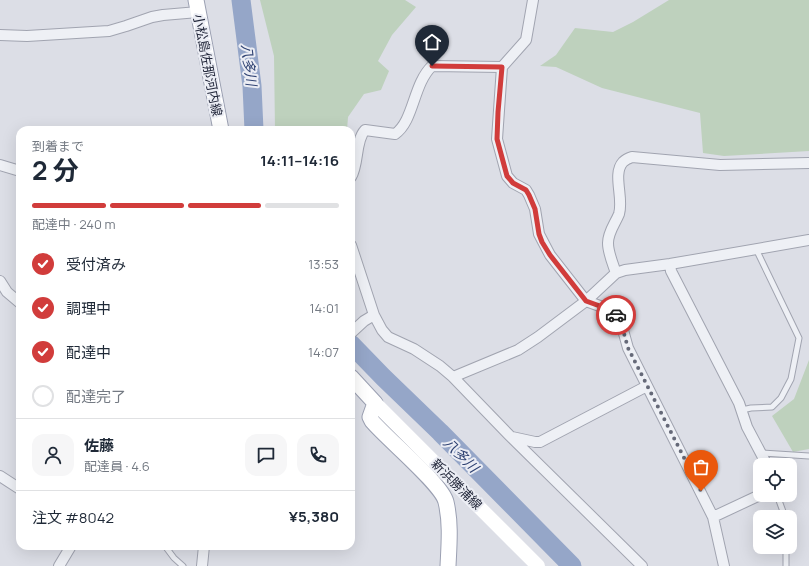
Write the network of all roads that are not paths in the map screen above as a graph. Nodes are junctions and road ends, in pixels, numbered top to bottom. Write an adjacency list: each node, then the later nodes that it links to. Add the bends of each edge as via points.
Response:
1 (534, 0): 4 (street, via 526,40)
2 (197, 6): 3 (street, via 109,31); 5 (main road, 小松島佐那河内線)
3 (0, 35)
4 (502, 67): 8 (street, via 432,66 420,83 401,130 395,134 365,130); 17 (street, via 497,139 507,176 513,183 526,190 535,209 542,242)
5 (220, 126)
6 (809, 163): 14 (street, via 720,165 632,157 624,161 618,178 621,203 608,245)
7 (0, 165): 9 (street)
8 (355, 168)
9 (16, 170)
10 (809, 240): 11 (street)
11 (756, 249): 13 (street); 24 (lane, via 799,338 791,379 781,398 772,407)
12 (355, 258): 18 (street)
13 (670, 264): 14 (street); 24 (street, via 671,271)
14 (616, 273): 17 (street)
15 (0, 281): 16 (street)
16 (16, 300)
17 (586, 301): 20 (street, via 518,350); 22 (street, via 608,309 616,315 628,348)
18 (374, 315): 19 (street); 20 (street, via 388,336 414,349)
19 (355, 329)
20 (453, 377): 25 (street)
21 (355, 381): 23 (main road)
22 (647, 386): 25 (street, via 540,442); 32 (street)
23 (375, 403): 40 (main road, via 370,417 372,421 436,486 446,500 450,526); 41 (main road, 新浜勝浦線)
24 (742, 410): 26 (street, via 747,427)
25 (510, 436): 42 (street)
26 (762, 453): 27 (lane); 28 (street)
27 (809, 456)
28 (764, 458)
29 (0, 476): 30 (street)
30 (16, 486)
31 (753, 498): 32 (street)
32 (714, 517): 43 (street)
33 (69, 550): 37 (street)
34 (168, 550): 38 (lane)
35 (204, 550): 39 (street)
36 (786, 554): 44 (lane)
37 (59, 566)
38 (182, 566)
39 (202, 566)
40 (448, 566)
41 (538, 566)
42 (642, 566)
43 (724, 566)
44 (786, 566)

